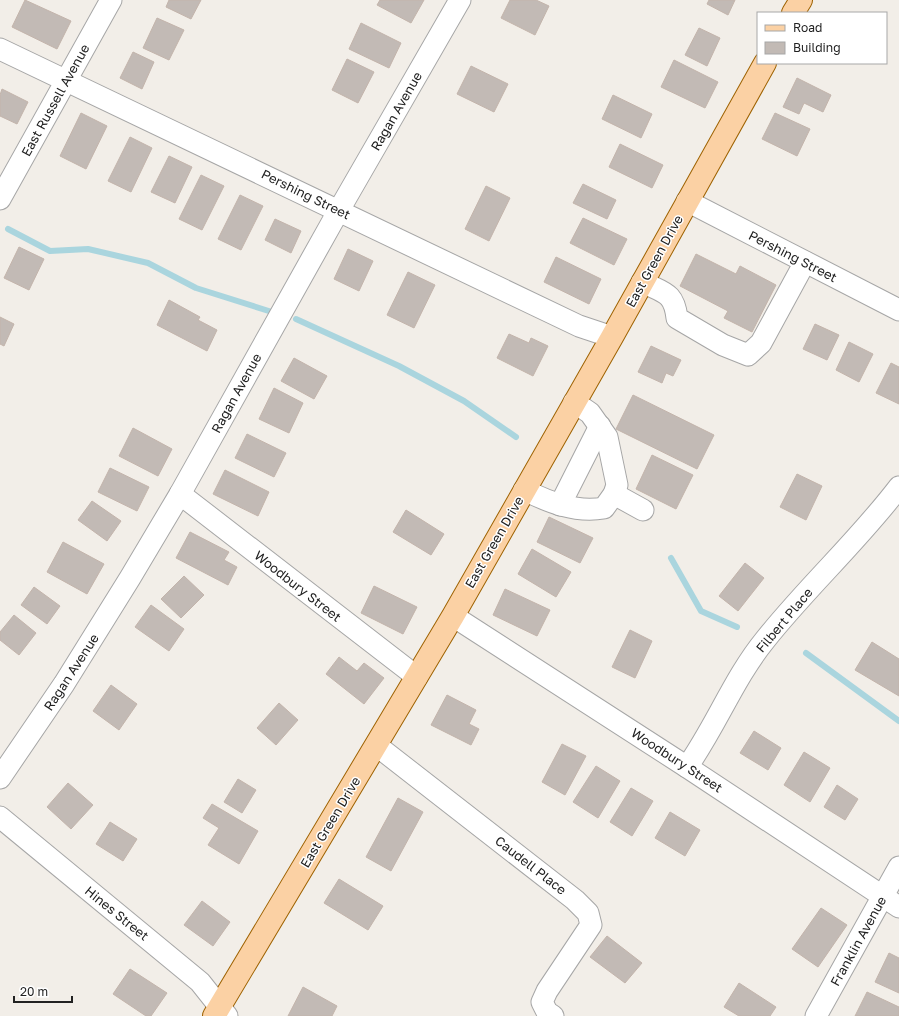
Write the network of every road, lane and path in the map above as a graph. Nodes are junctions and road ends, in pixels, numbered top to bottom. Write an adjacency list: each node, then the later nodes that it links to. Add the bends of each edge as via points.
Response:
1 (111, 0): 7 (street, East Russell Avenue)
2 (460, 0): 10 (street, Ragan Avenue)
3 (801, 0): 4 (main road)
4 (794, 12)
5 (0, 49): 7 (street, Pershing Street)
6 (764, 64): 9 (main road, East Green Drive)
7 (66, 80): 8 (street, East Russell Avenue); 10 (street, Pershing Street)
8 (0, 199)
9 (687, 201): 11 (street, Pershing Street); 12 (main road, East Green Drive)
10 (339, 210): 14 (street, Pershing Street, via 579,326); 19 (street, Ragan Avenue)
11 (805, 262): 12 (street, via 761,343 748,355 723,345 677,318 675,303 669,296); 13 (street, Pershing Street)
12 (642, 282): 14 (main road, East Green Drive)
13 (899, 310)
14 (612, 337): 15 (main road, East Green Drive)
15 (574, 402): 16 (street, via 590,413); 18 (main road, East Green Drive)
16 (600, 426): 20 (street, via 607,437 617,484); 21 (street)
17 (899, 487): 26 (street, Filbert Place, via 878,515 764,640 743,672 706,741)
18 (524, 490): 21 (street); 23 (main road, East Green Drive)
19 (180, 494): 24 (street, Woodbury Street); 27 (street, Ragan Avenue, via 64,684)
20 (614, 494): 21 (street, via 604,508 592,510); 22 (street)
21 (560, 505)
22 (643, 510)
23 (453, 616): 24 (main road, East Green Drive); 26 (street, Woodbury Street)
24 (416, 677): 25 (main road, East Green Drive)
25 (376, 745): 31 (main road, East Green Drive); 32 (street, Caudell Place, via 575,900 588,913 591,925 542,1002 547,1012)
26 (688, 767): 30 (street, Woodbury Street)
27 (0, 778)
28 (0, 817): 31 (street, Hines Street, via 200,982)
29 (899, 867): 30 (street, Franklin Avenue)
30 (891, 902): 33 (street, Franklin Avenue)
31 (220, 1013)
32 (553, 1016)
33 (816, 1016)

